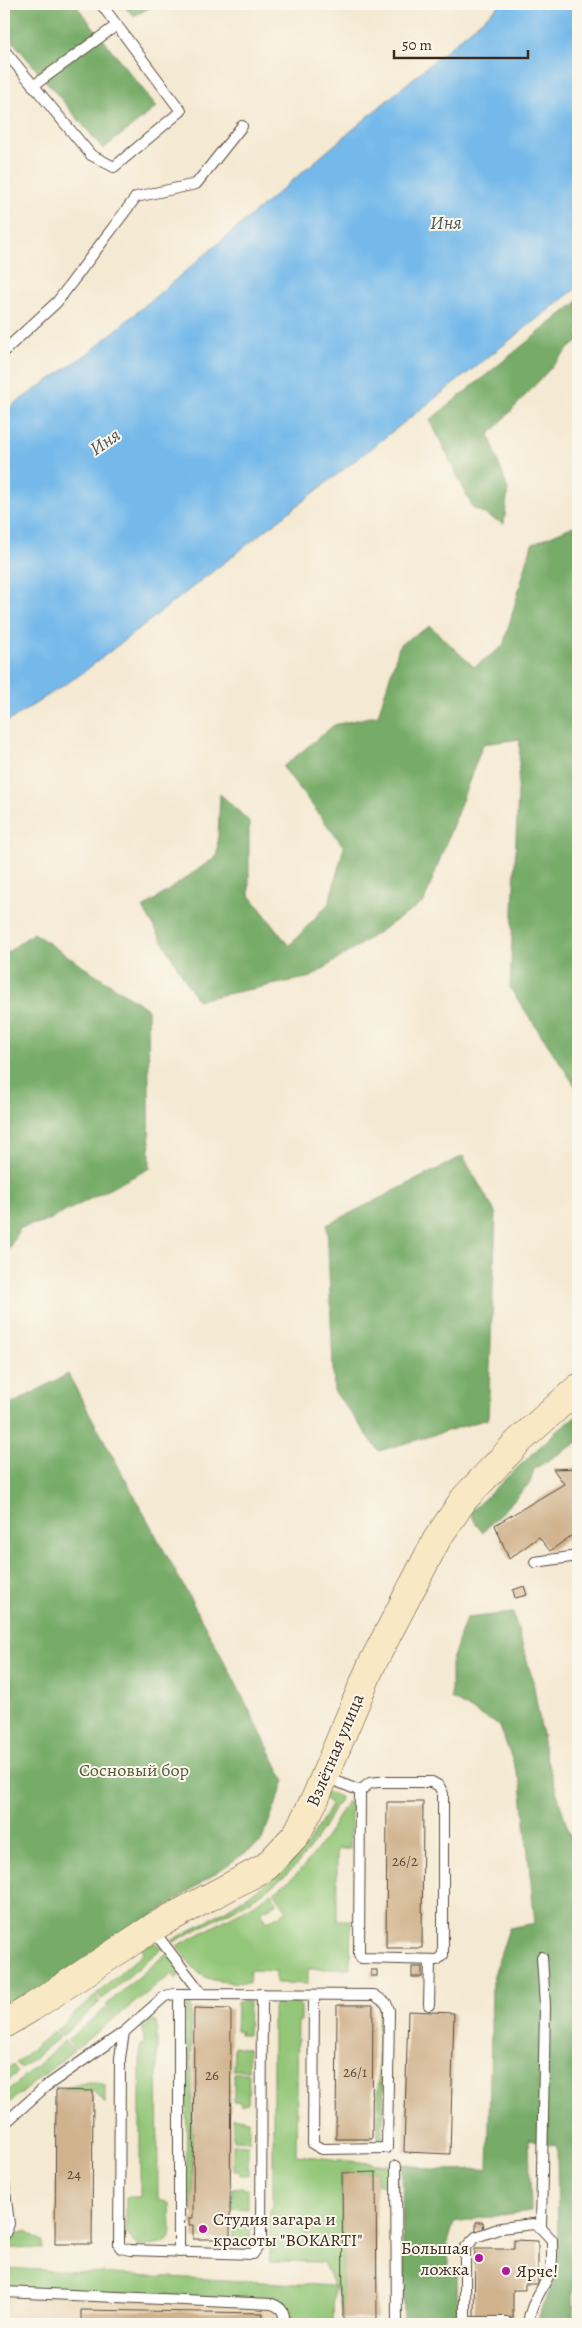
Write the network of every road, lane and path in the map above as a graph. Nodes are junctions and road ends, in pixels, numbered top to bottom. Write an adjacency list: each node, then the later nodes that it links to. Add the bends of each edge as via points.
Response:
1 (101, 4): 2 (lane)
2 (117, 25): 4 (lane); 4 (lane, via 181,111 114,167 90,156)
3 (4, 50): 4 (lane)
4 (34, 86)
5 (242, 126): 6 (lane, via 196,184 136,197 57,302)
6 (4, 351)
7 (578, 1388): 10 (main road, Взлётная улица, via 518,1442 464,1499 437,1539 371,1666)
8 (578, 1556): 9 (lane)
9 (535, 1562)
10 (326, 1777): 11 (lane); 12 (main road, Взлётная улица, via 296,1835 266,1867)
11 (360, 1791): 14 (lane, via 359,1954 365,1960); 14 (lane, via 370,1783 432,1782 443,1794 443,1955 437,1960)
12 (151, 1928): 16 (lane); 20 (main road, Взлётная улица)
13 (542, 1957): 25 (lane, via 545,2006)
14 (430, 1960): 19 (lane)
15 (178, 1994): 16 (lane); 21 (lane, via 165,1996); 27 (lane)
16 (202, 1994): 17 (lane)
17 (262, 1994): 18 (lane); 27 (lane, via 261,2242 255,2253 248,2255)
18 (314, 1995): 18 (lane, via 313,2144 322,2149 388,2148 388,2006 374,1995)
19 (429, 2005)
20 (4, 2024)
21 (124, 2032): 22 (lane, via 45,2087); 27 (lane, via 120,2058 119,2245 130,2250)
22 (4, 2124)
23 (396, 2166): 32 (lane)
24 (4, 2182): 26 (lane, via 9,2224)
25 (541, 2228): 30 (lane, via 533,2224 501,2228 476,2237 465,2248); 33 (lane, via 552,2240 550,2271 529,2312)
26 (4, 2236)
27 (179, 2252)
28 (4, 2292): 31 (lane, via 272,2304 283,2311)
29 (506, 2322): 30 (lane)
30 (465, 2323)
31 (284, 2324)
32 (397, 2324)
33 (528, 2324)

